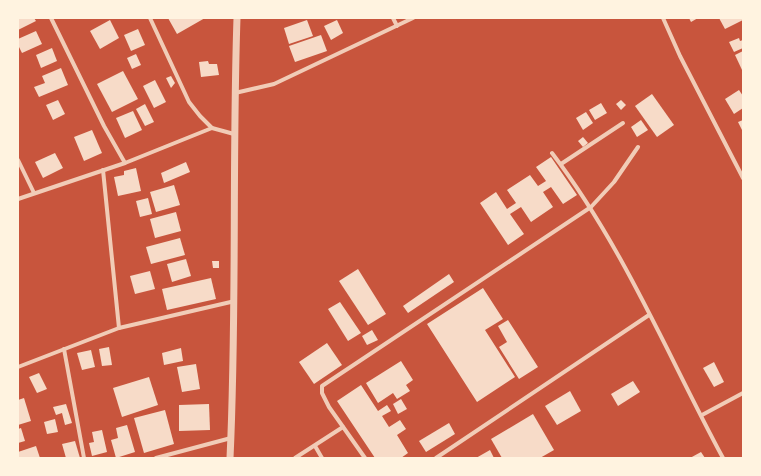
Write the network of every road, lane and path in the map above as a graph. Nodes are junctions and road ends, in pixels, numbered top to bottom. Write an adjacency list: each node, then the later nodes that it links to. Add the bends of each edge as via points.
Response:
1 (50, 18): 15 (street)
2 (150, 18): 10 (street, via 189,102)
3 (237, 18): 8 (street)
4 (393, 18): 7 (street)
5 (413, 18): 7 (street)
6 (663, 18): 18 (street)
7 (397, 26): 8 (street, via 274,84)
8 (234, 93): 11 (street)
9 (622, 123): 16 (street)
10 (212, 128): 11 (street); 15 (street)
11 (234, 134): 22 (street)
12 (638, 147): 21 (street, via 614,182)
13 (552, 153): 16 (street)
14 (18, 160): 19 (street)
15 (125, 163): 17 (street)
16 (561, 164): 21 (street)
17 (103, 170): 19 (street); 24 (street)
18 (743, 178)
19 (34, 193): 20 (street)
20 (18, 199)
21 (590, 207): 23 (street); 29 (street, via 322,386 322,393 329,407)
22 (235, 301): 24 (street); 30 (street)
23 (649, 315): 28 (street); 38 (street)
24 (119, 328): 25 (street)
25 (64, 349): 26 (street); 32 (street)
26 (18, 367)
27 (743, 393): 28 (street)
28 (702, 416): 39 (street)
29 (344, 427): 31 (street); 37 (street)
30 (231, 438): 33 (street); 34 (street)
31 (315, 446): 35 (street); 36 (street)
32 (84, 458)
33 (156, 458)
34 (230, 458)
35 (295, 458)
36 (322, 458)
37 (365, 458)
38 (436, 458)
39 (724, 458)

